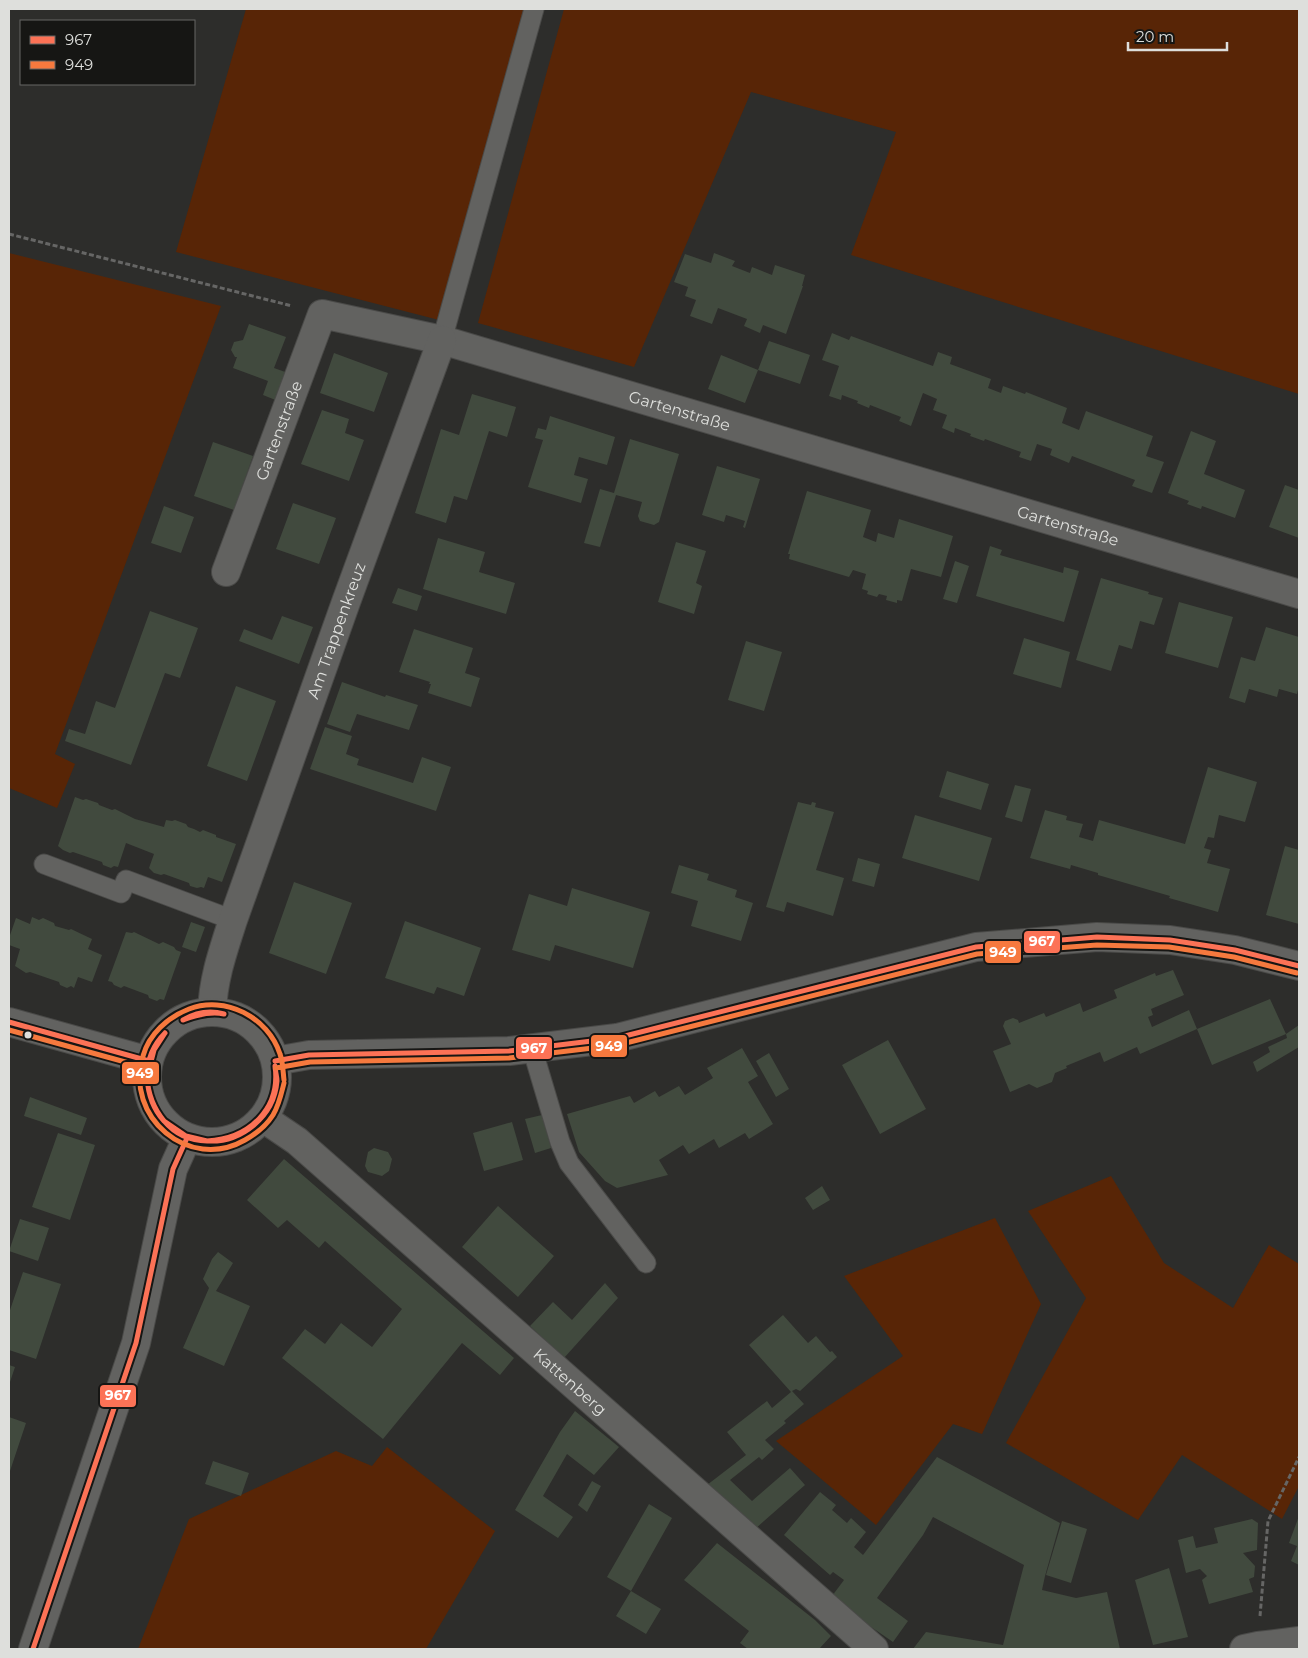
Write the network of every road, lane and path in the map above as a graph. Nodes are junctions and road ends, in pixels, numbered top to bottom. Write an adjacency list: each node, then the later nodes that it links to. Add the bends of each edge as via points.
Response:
1 (534, 9): 4 (lane)
2 (9, 234): 3 (path)
3 (322, 314): 4 (street, Gartenstraße); 5 (street, Gartenstraße)
4 (442, 340): 6 (street, Gartenstraße); 8 (street, Am Trappenkreuz)
5 (226, 572)
6 (1299, 594)
7 (44, 864): 8 (lane, via 121,893 126,880)
8 (233, 920): 10 (street, Am Trappenkreuz, via 213,990)
9 (1299, 966): 12 (street, via 1235,950 1170,940 1097,937 976,946 617,1038)
10 (212, 1012): 13 (street, via 229,1014 258,1031); 14 (street, via 191,1016 172,1026 157,1041)
11 (9, 1022): 14 (street)
12 (532, 1048): 13 (street, via 309,1055); 17 (lane, via 569,1163)
13 (275, 1060): 15 (street, via 277,1080 273,1100)
14 (149, 1061): 16 (street, via 146,1080 150,1098 171,1128)
15 (263, 1118): 16 (street, via 247,1132 228,1140 208,1142); 22 (street, Kattenberg, via 297,1141)
16 (188, 1138): 21 (street, via 173,1169 136,1343)
17 (646, 1263)
18 (1299, 1457): 20 (path, via 1268,1521)
19 (1299, 1641): 20 (street)
20 (1251, 1647)
21 (33, 1649)
22 (874, 1649)

